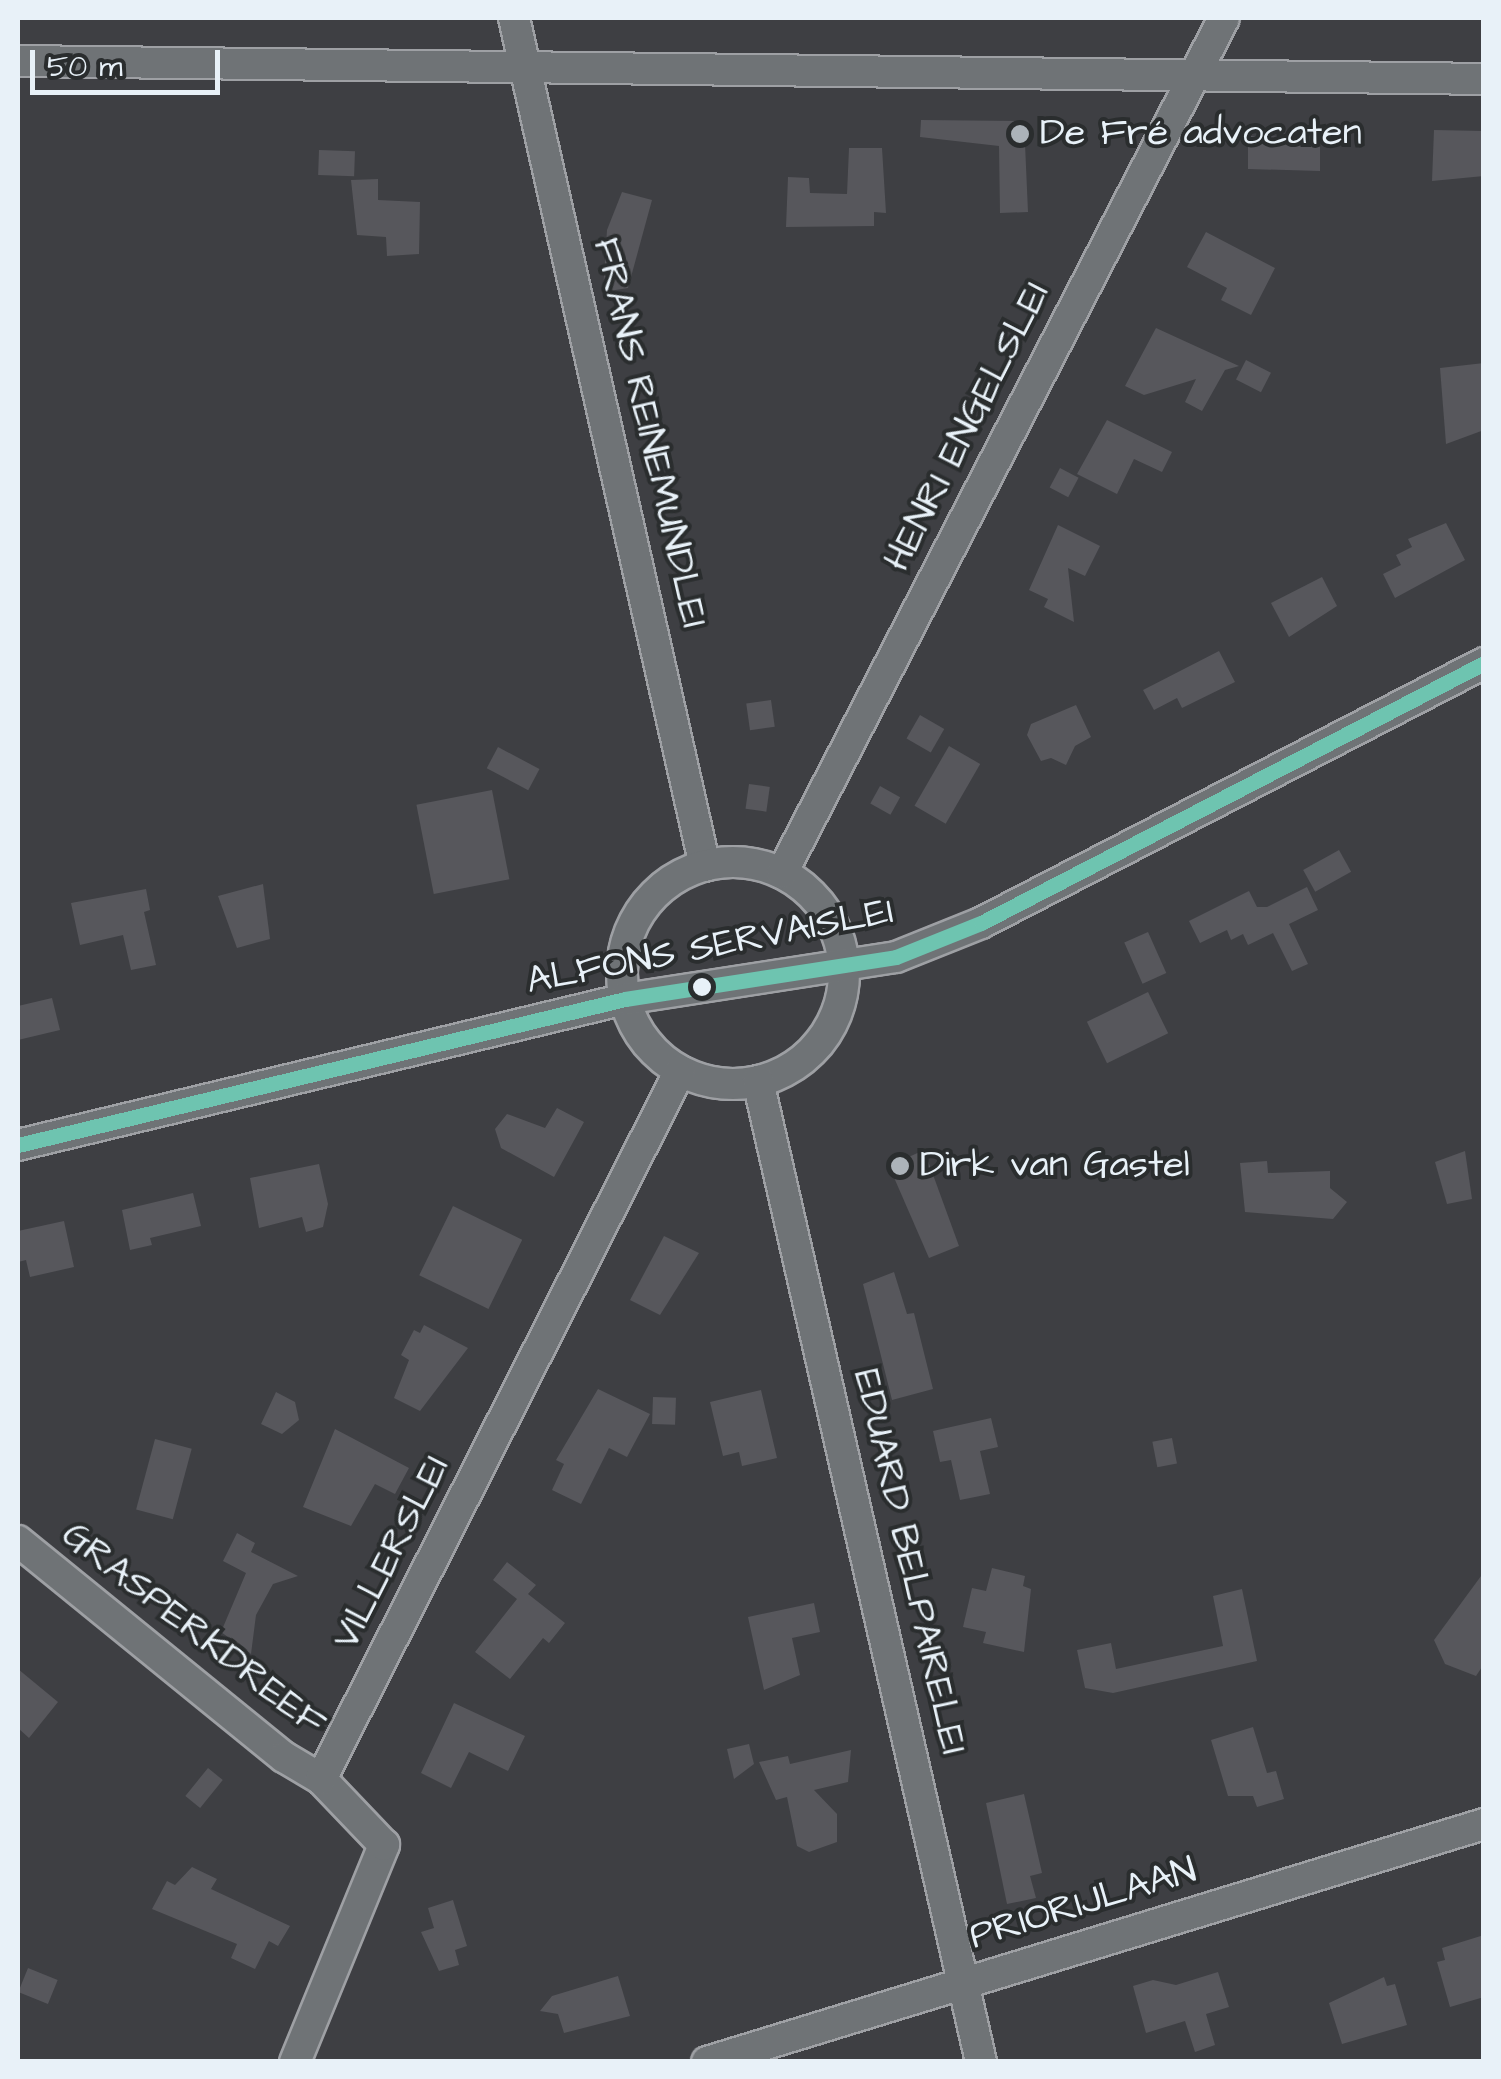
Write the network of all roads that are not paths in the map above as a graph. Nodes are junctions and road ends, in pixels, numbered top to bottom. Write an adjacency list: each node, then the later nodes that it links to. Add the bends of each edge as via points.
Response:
1 (514, 18): 4 (street, FRANS REINEMUNDLEI)
2 (1224, 18): 5 (street, HENRI ENGELSLEI)
3 (18, 61): 4 (street)
4 (526, 70): 5 (street); 8 (street, FRANS REINEMUNDLEI)
5 (1194, 78): 6 (street); 9 (street, HENRI ENGELSLEI)
6 (1484, 79)
7 (1484, 663): 10 (street, ALFONS SERVAISLEI, via 981,923 896,957)
8 (705, 866): 9 (street, via 746,862); 11 (street, via 656,893 638,916 626,942)
9 (782, 873): 10 (street, via 820,904)
10 (844, 966): 11 (street, ALFONS SERVAISLEI); 13 (street, via 842,994 822,1040 782,1072)
11 (625, 999): 12 (street, via 654,1051); 14 (street, ALFONS SERVAISLEI)
12 (680, 1071): 13 (street, via 716,1082); 16 (street, VILLERSLEI)
13 (758, 1081): 18 (street, EDUARD BELPAIRELEI)
14 (18, 1145)
15 (18, 1541): 16 (street, GRASPERKDREEF, via 284,1758)
16 (321, 1779): 19 (street, via 384,1845)
17 (1484, 1824): 18 (street, PRIORIJLAAN)
18 (964, 1982): 20 (street, PRIORIJLAAN); 21 (street, EDUARD BELPAIRELEI)
19 (295, 2062)
20 (708, 2062)
21 (981, 2062)

